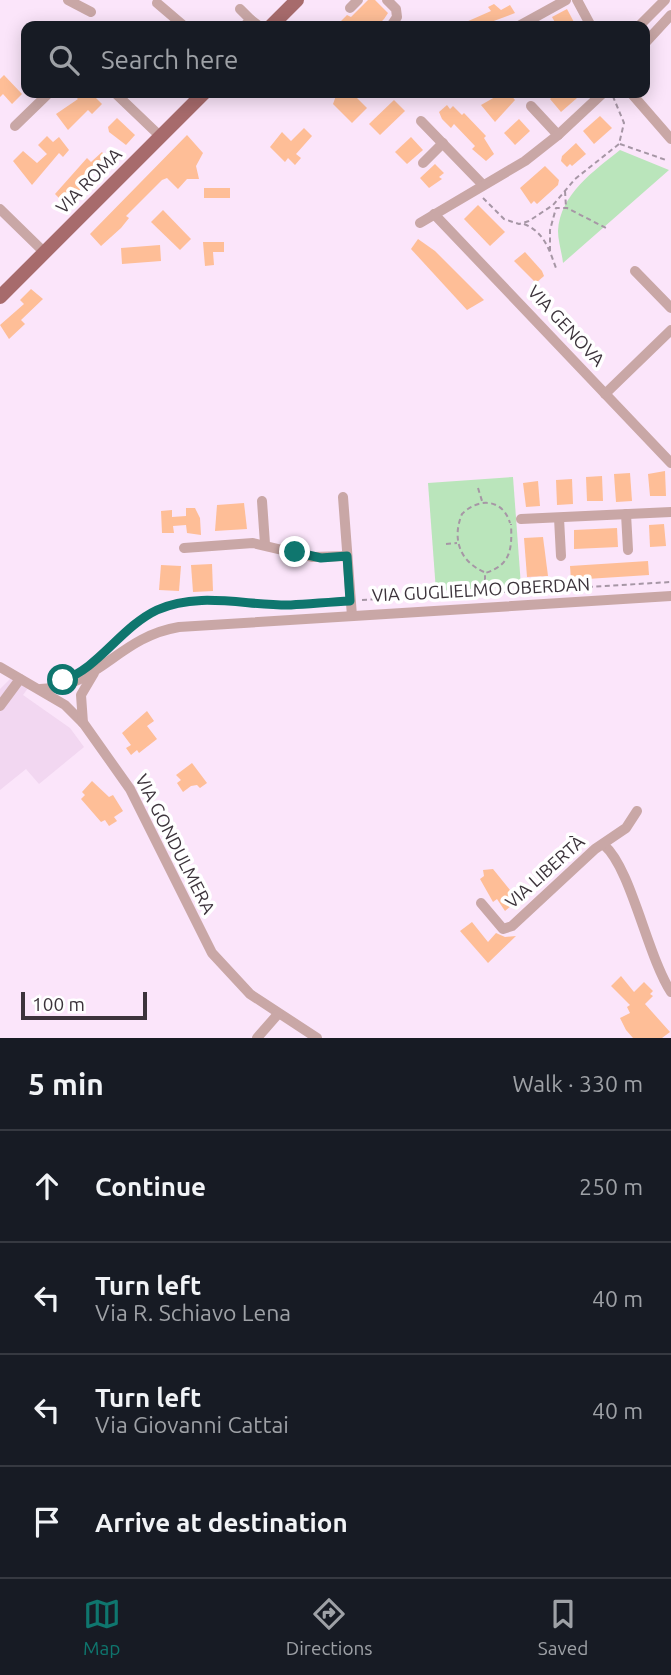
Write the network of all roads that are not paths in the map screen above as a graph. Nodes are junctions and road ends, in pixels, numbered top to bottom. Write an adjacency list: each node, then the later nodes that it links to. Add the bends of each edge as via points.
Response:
1 (68, 0): 9 (street)
2 (297, 0): 13 (main road)
3 (387, 0): 14 (street, via 396,9)
4 (566, 0): 15 (street)
5 (577, 0): 16 (street)
6 (666, 0): 17 (street)
7 (157, 3): 11 (street)
8 (240, 9): 12 (street)
9 (91, 12)
10 (671, 15): 18 (street)
11 (178, 21)
12 (249, 21)
13 (276, 21)
14 (394, 21)
15 (528, 21)
16 (588, 21)
17 (644, 21)
18 (650, 38)
19 (44, 98): 26 (street)
20 (120, 98): 28 (street)
21 (199, 98): 28 (main road, VIA ROMA)
22 (594, 98): 27 (street)
23 (635, 98): 29 (street)
24 (531, 106): 27 (street)
25 (421, 121): 30 (street)
26 (15, 126)
27 (558, 135): 32 (street, via 525,161)
28 (161, 137): 36 (main road, VIA ROMA)
29 (671, 139)
30 (443, 143): 31 (street); 32 (street)
31 (423, 163)
32 (479, 187): 34 (street)
33 (0, 209): 36 (street)
34 (434, 214): 35 (street); 41 (street, VIA GENOVA)
35 (420, 223)
36 (44, 252): 38 (main road, VIA ROMA)
37 (635, 271): 39 (street)
38 (0, 297)
39 (671, 308)
40 (671, 330): 41 (street)
41 (605, 394): 42 (street, VIA GENOVA)
42 (671, 463)
43 (343, 497): 52 (street)
44 (262, 501): 49 (street)
45 (671, 512): 46 (street)
46 (626, 514): 47 (street); 51 (street)
47 (559, 518): 48 (street); 53 (street)
48 (516, 521)
49 (265, 544): 50 (street); 52 (street, via 312,557)
50 (184, 548)
51 (628, 550)
52 (347, 556): 55 (street)
53 (561, 556)
54 (671, 596): 55 (street, VIA GUGLIELMO OBERDAN)
55 (352, 616): 56 (street, VIA GUGLIELMO OBERDAN, via 164,629)
56 (94, 665): 59 (street, VIA GUGLIELMO OBERDAN); 61 (street, VIA GUGLIELMO OBERDAN)
57 (0, 667): 58 (street, VIA GONDULMERA)
58 (20, 679): 60 (street, VIA GONDULMERA); 63 (street)
59 (74, 684): 60 (street, VIA GUGLIELMO OBERDAN); 62 (street)
60 (40, 689): 62 (street, VIA GONDULMERA)
61 (81, 699): 62 (street); 64 (street)
62 (65, 705): 64 (street, VIA GONDULMERA)
63 (0, 706)
64 (84, 724): 69 (street, VIA GONDULMERA, via 130,789 212,953 236,982)
65 (637, 811): 66 (street, VIA LIBERTÀ, via 626,828)
66 (604, 845): 67 (street, VIA LIBERTÀ, via 512,926 503,929); 68 (street, VIA LIBERTÀ, via 615,854)
67 (481, 902)
68 (671, 992)
69 (278, 1014): 70 (street); 71 (street, VIA GONDULMERA)
70 (257, 1038)
71 (317, 1038)

